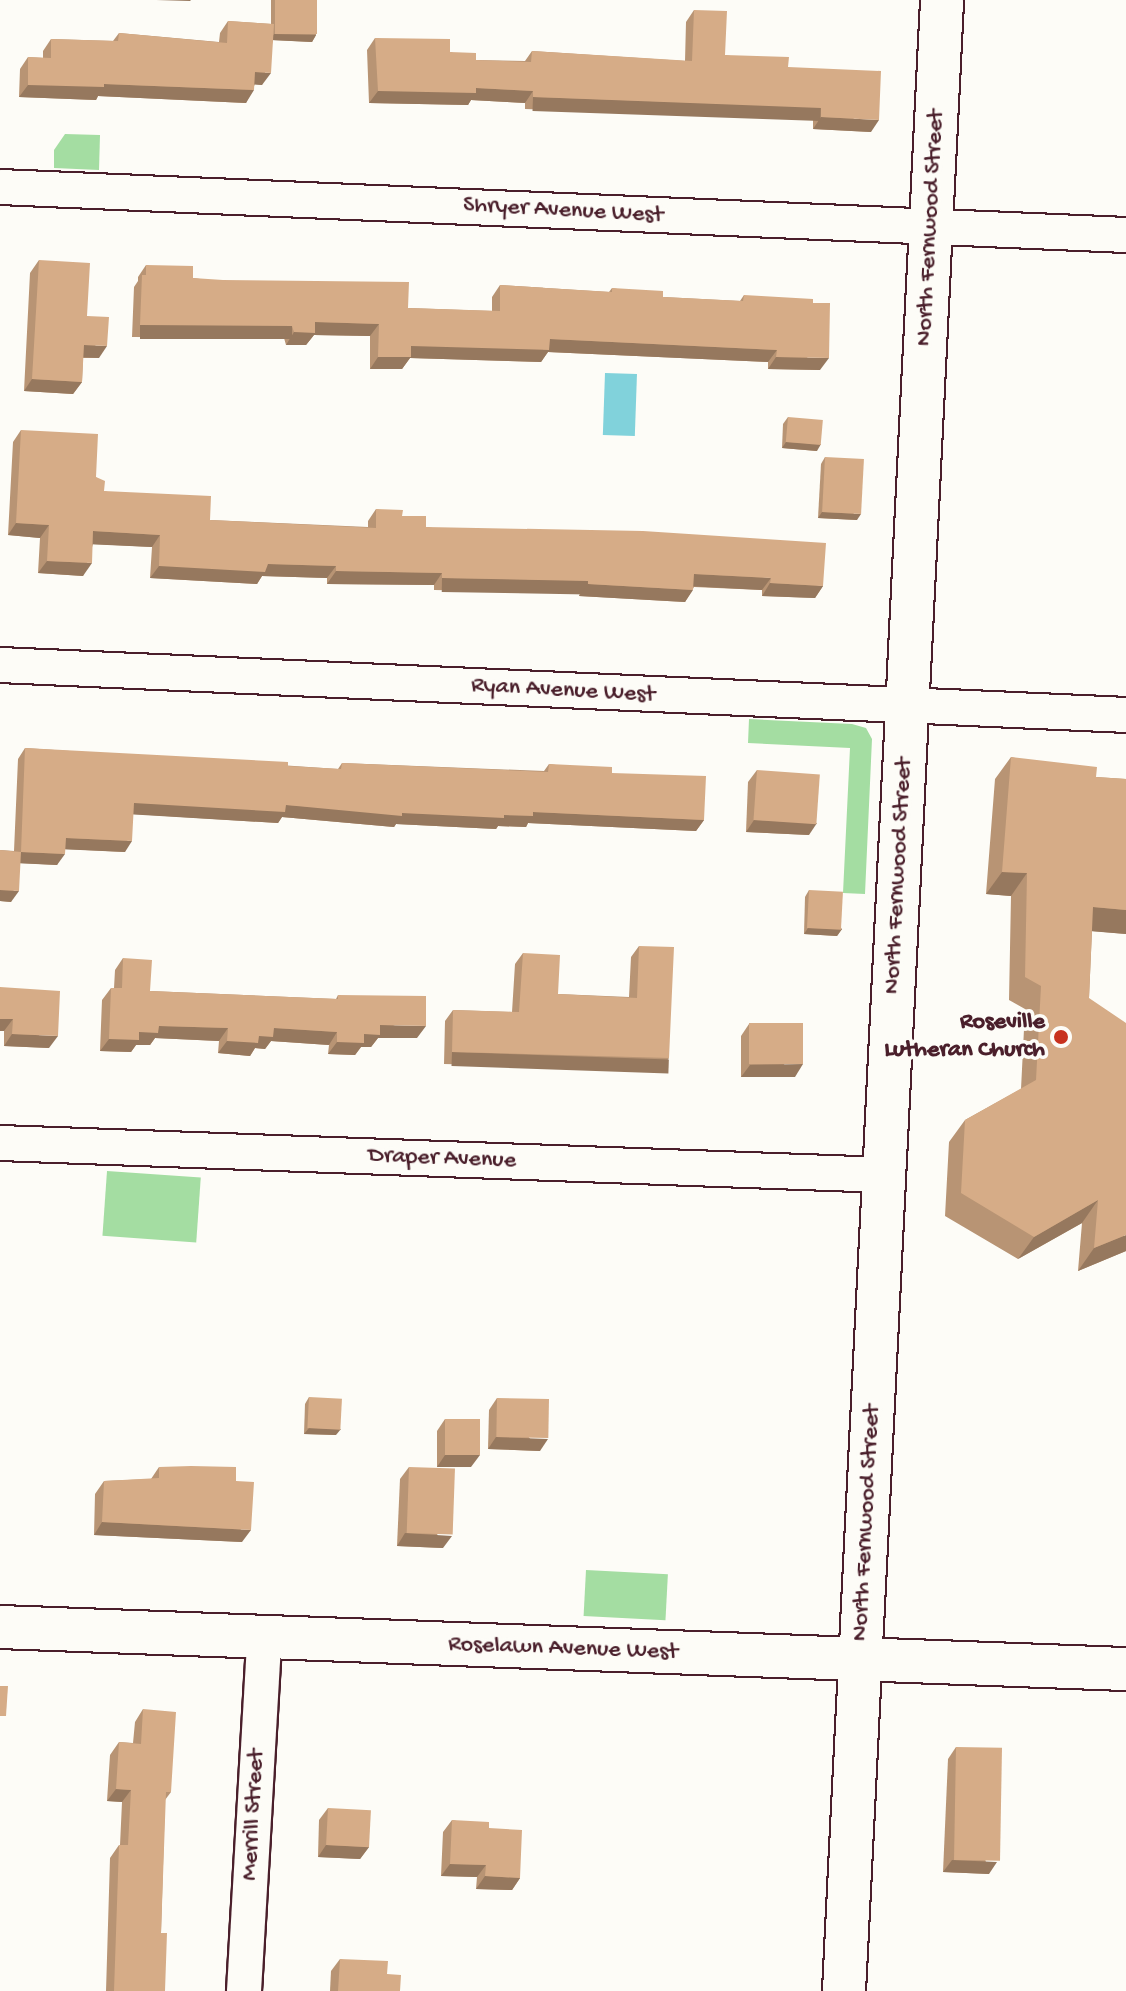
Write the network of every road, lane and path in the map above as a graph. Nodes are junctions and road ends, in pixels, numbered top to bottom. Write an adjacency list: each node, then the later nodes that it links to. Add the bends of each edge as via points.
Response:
1 (942, 0): 3 (street, North Fernwood Street)
2 (0, 187): 3 (street, Shryer Avenue West)
3 (932, 228): 4 (street, Shryer Avenue West); 6 (street, North Fernwood Street)
4 (1126, 235)
5 (0, 665): 6 (street, Ryan Avenue West)
6 (908, 707): 7 (street, Ryan Avenue West); 9 (street, North Fernwood Street)
7 (1126, 715)
8 (0, 1143): 9 (street, Draper Avenue)
9 (885, 1175): 12 (street, North Fernwood Street)
10 (0, 1627): 11 (street, Roselawn Avenue West)
11 (264, 1639): 12 (street, Roselawn Avenue West); 14 (street, Merrill Street)
12 (860, 1660): 13 (street, Roselawn Avenue West); 15 (street, North Fernwood Street)
13 (1126, 1669)
14 (244, 1991)
15 (844, 1991)

